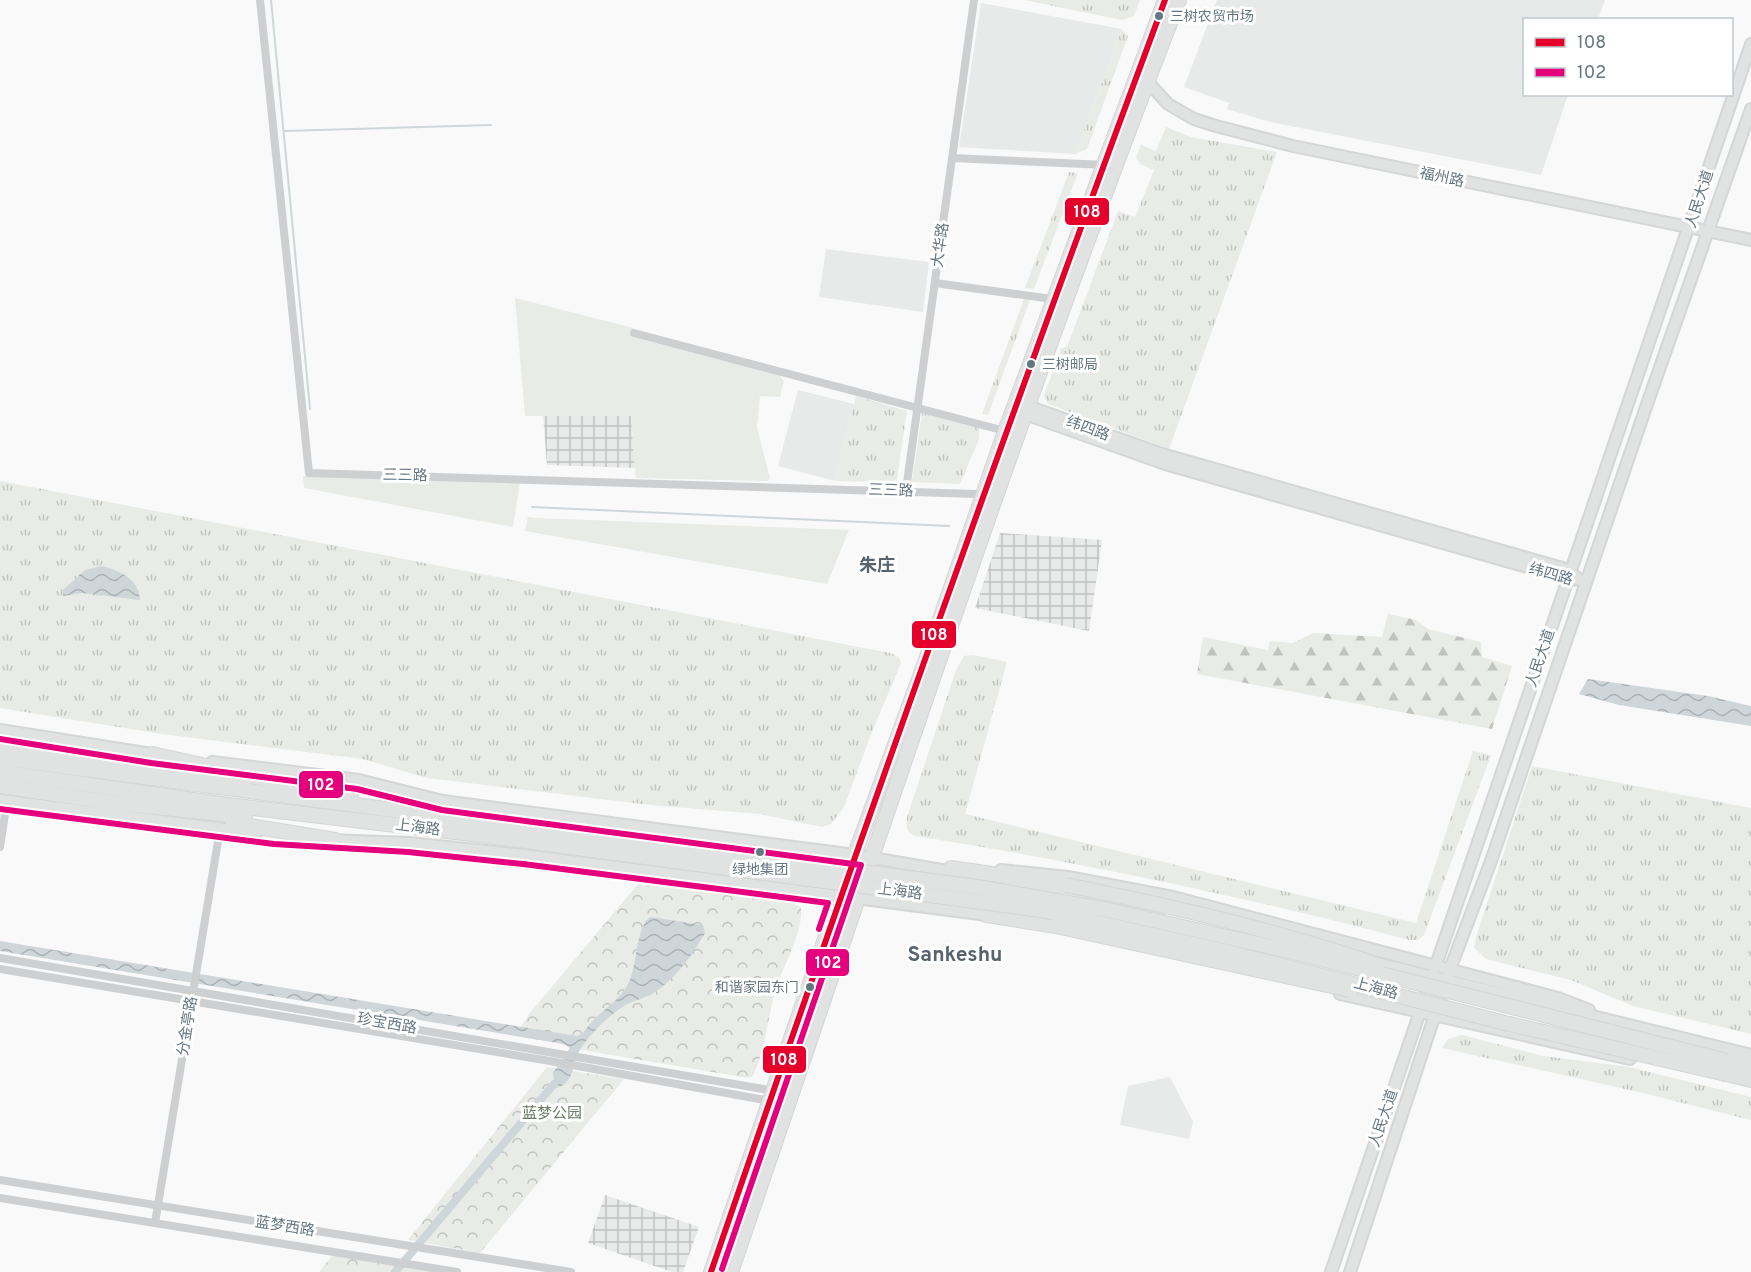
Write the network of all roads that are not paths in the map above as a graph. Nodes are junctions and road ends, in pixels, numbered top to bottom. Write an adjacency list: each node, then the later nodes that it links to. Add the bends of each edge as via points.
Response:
1 (260, 0): 19 (street, 三三路, via 309,473)
2 (974, 0): 8 (street, 大华路)
3 (1165, 0): 9 (highway)
4 (1179, 0): 6 (highway)
5 (1751, 44): 10 (street, 人民大道)
6 (1147, 81): 9 (highway); 10 (street, 福州路, via 1168,104 1216,126 1293,146)
7 (1751, 109): 11 (street, 人民大道)
8 (952, 159): 9 (street); 13 (street, 大华路)
9 (1109, 165): 14 (highway); 17 (highway)
10 (1690, 228): 11 (street, 福州路); 21 (street, 人民大道)
11 (1708, 231): 12 (street, 福州路); 22 (street, 人民大道)
12 (1751, 240)
13 (934, 283): 14 (street); 16 (street, 大华路)
14 (1052, 299): 18 (highway)
15 (634, 333): 16 (street)
16 (917, 408): 18 (street); 19 (street, 大华路)
17 (1027, 410): 21 (street, 纬四路, via 1165,464); 39 (highway)
18 (1005, 431): 38 (highway)
19 (906, 490): 20 (street, 三三路)
20 (976, 494)
21 (1569, 575): 22 (street, 纬四路); 47 (street, 人民大道)
22 (1585, 584): 46 (street, 人民大道, via 1495,850)
23 (0, 730): 25 (street, 上海路)
24 (0, 746): 29 (highway)
25 (152, 754): 29 (highway); 38 (street, 上海路, via 358,780 443,801)
26 (0, 758): 32 (highway, 上海路)
27 (0, 772): 34 (highway, 上海路)
28 (0, 786): 31 (highway)
29 (347, 797): 32 (highway, via 407,807)
30 (4, 800): 33 (street, 上海路); 37 (street)
31 (115, 803): 34 (highway, via 340,827); 36 (highway)
32 (429, 815): 35 (highway, 上海路)
33 (220, 829): 36 (street, 上海路); 49 (street, 分金亭路)
34 (433, 829): 35 (highway, 上海路)
35 (490, 829): 53 (highway, 上海路, bridge, via 1041,897 1233,937); 54 (highway, 上海路, bridge, via 1051,912 1319,973)
36 (335, 840): 41 (street, 上海路, via 479,850)
37 (0, 847)
38 (855, 855): 39 (street, 上海路); 41 (highway)
39 (879, 858): 40 (street, 上海路); 42 (highway); 47 (street, 上海路, via 1165,912)
40 (951, 868): 47 (street, 上海路, via 1024,871 1173,897); 53 (highway, bridge, via 1066,885 1181,910 1323,946 1393,970 1484,993)
41 (840, 895): 42 (street, 上海路); 60 (highway)
42 (860, 897): 43 (street, 上海路); 68 (highway)
43 (987, 915): 51 (street, 上海路); 54 (highway, bridge, via 1056,926)
44 (0, 958): 49 (street, 珍宝西路)
45 (0, 969): 50 (street, 珍宝西路)
46 (1450, 969): 47 (street, 上海路); 48 (street, 人民大道); 55 (street, 上海路, via 1558,998)
47 (1432, 970): 48 (street, 上海路); 51 (street, 人民大道)
48 (1446, 980): 52 (street, 人民大道); 55 (street, 上海路)
49 (193, 991): 50 (street, 分金亭路); 60 (street, 珍宝西路, via 582,1057)
50 (191, 1001): 60 (street, 珍宝西路); 63 (street, 分金亭路)
51 (1419, 1011): 52 (street, 上海路); 69 (street, 人民大道)
52 (1435, 1015): 59 (street, 上海路); 70 (street, 人民大道)
53 (1555, 1019): 57 (highway, 上海路, bridge)
54 (1505, 1023): 58 (highway, 上海路, bridge)
55 (1625, 1024): 56 (street, 上海路)
56 (1751, 1055)
57 (1751, 1066)
58 (1751, 1080)
59 (1751, 1086)
60 (773, 1096): 67 (highway)
61 (0, 1180): 63 (street, 蓝梦西路)
62 (0, 1198): 64 (street, 蓝梦西路)
63 (158, 1206): 64 (street, 分金亭路); 66 (street, 蓝梦西路)
64 (155, 1223): 65 (street, 蓝梦西路)
65 (457, 1272)
66 (571, 1272)
67 (711, 1272)
68 (731, 1272)
69 (1331, 1272)
70 (1350, 1272)

